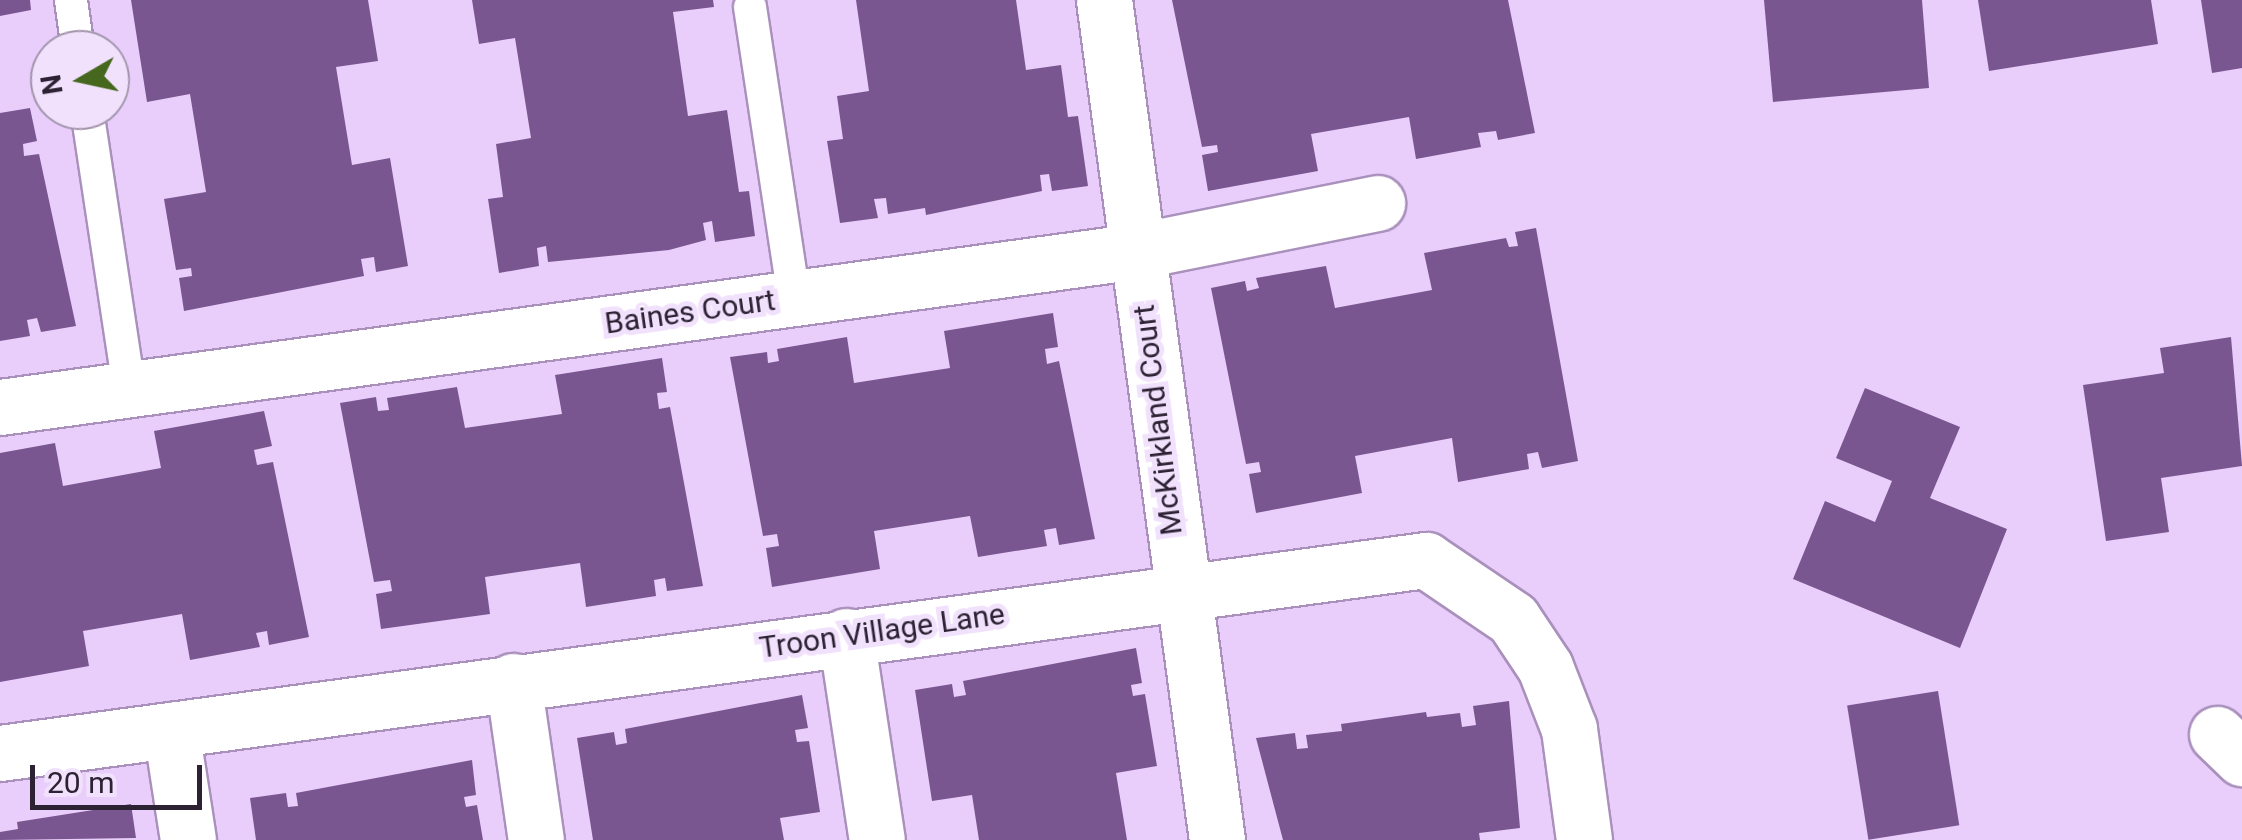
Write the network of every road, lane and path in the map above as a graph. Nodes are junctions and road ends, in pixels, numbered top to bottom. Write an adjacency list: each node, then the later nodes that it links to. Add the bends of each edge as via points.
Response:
1 (71, 0): 4 (lane)
2 (1104, 0): 7 (street, McKirkland Court)
3 (750, 7): 8 (lane)
4 (75, 30)
5 (90, 130): 9 (lane)
6 (1378, 203): 7 (street, Baines Court)
7 (1137, 252): 8 (street, Baines Court); 11 (street, McKirkland Court)
8 (794, 297): 9 (street, Baines Court)
9 (129, 389): 10 (street, Baines Court)
10 (0, 407)
11 (1178, 592): 12 (street, Troon Village Lane); 19 (street, McKirkland Court); 20 (street, Troon Village Lane, via 1426,560 1470,586 1513,619 1545,667 1570,729)
12 (846, 636): 13 (street, Troon Village Lane); 18 (street)
13 (513, 682): 14 (street, Troon Village Lane); 17 (street)
14 (171, 730): 15 (street, Troon Village Lane); 16 (street)
15 (0, 753)
16 (188, 840)
17 (536, 840)
18 (877, 840)
19 (1217, 840)
20 (1584, 840)

